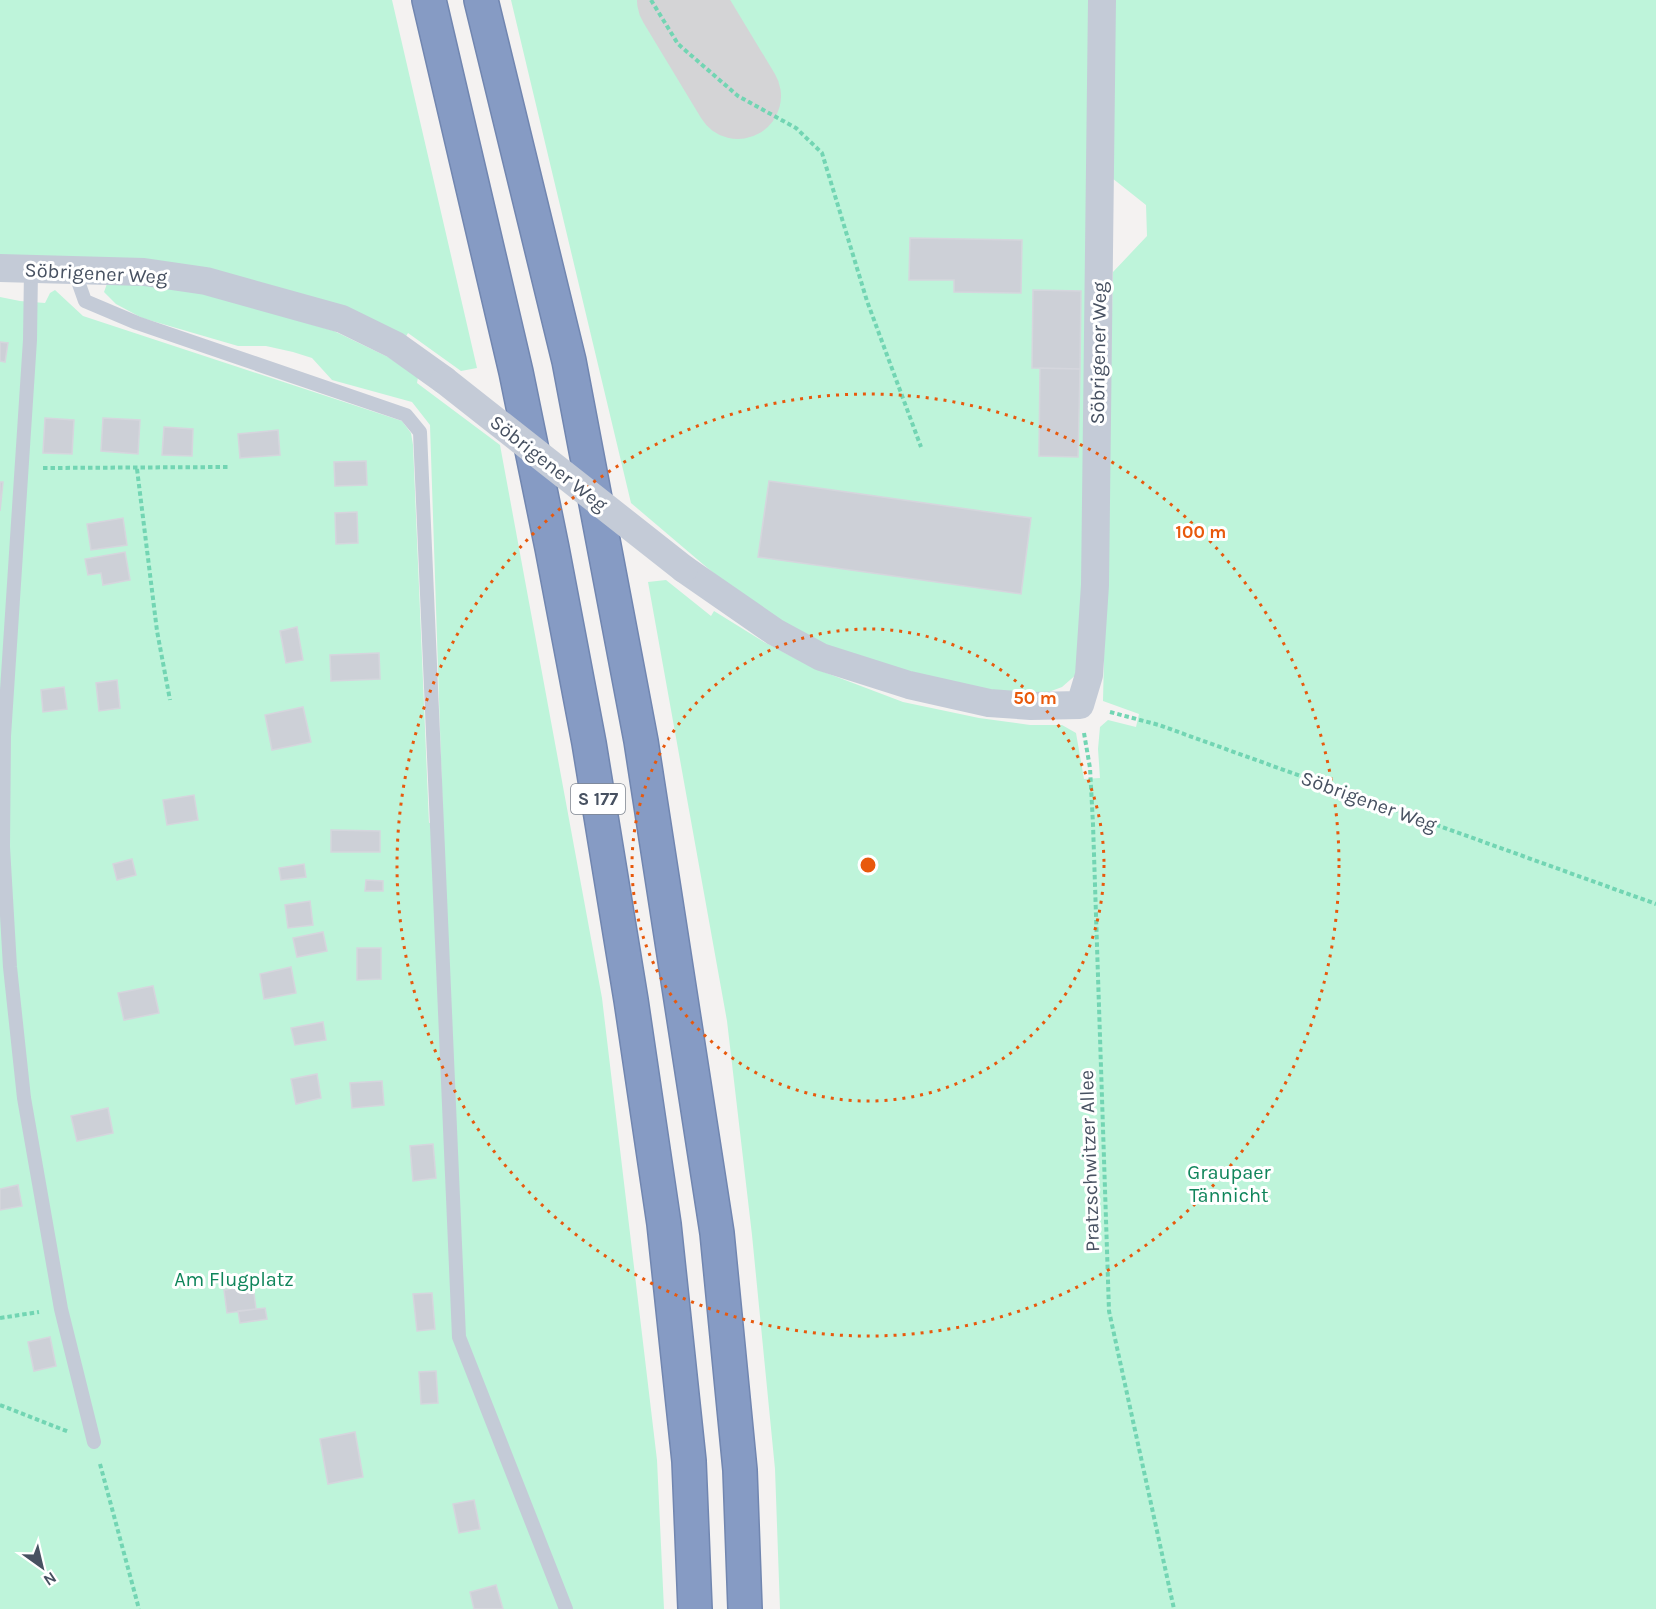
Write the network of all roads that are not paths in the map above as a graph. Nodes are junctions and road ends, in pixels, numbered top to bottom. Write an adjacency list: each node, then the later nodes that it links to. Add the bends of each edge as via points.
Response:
1 (429, 0): 9 (highway, S 177, via 516,372 589,743 664,1224 689,1461)
2 (481, 0): 10 (highway, S 177, via 569,361 645,764 717,1233 740,1470)
3 (1102, 0): 6 (street, Söbrigener Weg, bridge, via 1095,585 1089,675 1080,705 989,703 909,686 821,657 775,632 684,569 395,345 342,319 206,281 144,272)
4 (0, 268): 5 (street, Söbrigener Weg)
5 (31, 270): 6 (street, Söbrigener Weg); 7 (lane, via 30,340 4,736 3,847 10,967 24,1098 61,1309)
6 (74, 270): 8 (lane, via 85,301 137,323 406,415 420,432 459,1337)
7 (94, 1442)
8 (566, 1609)
9 (695, 1609)
10 (745, 1609)

